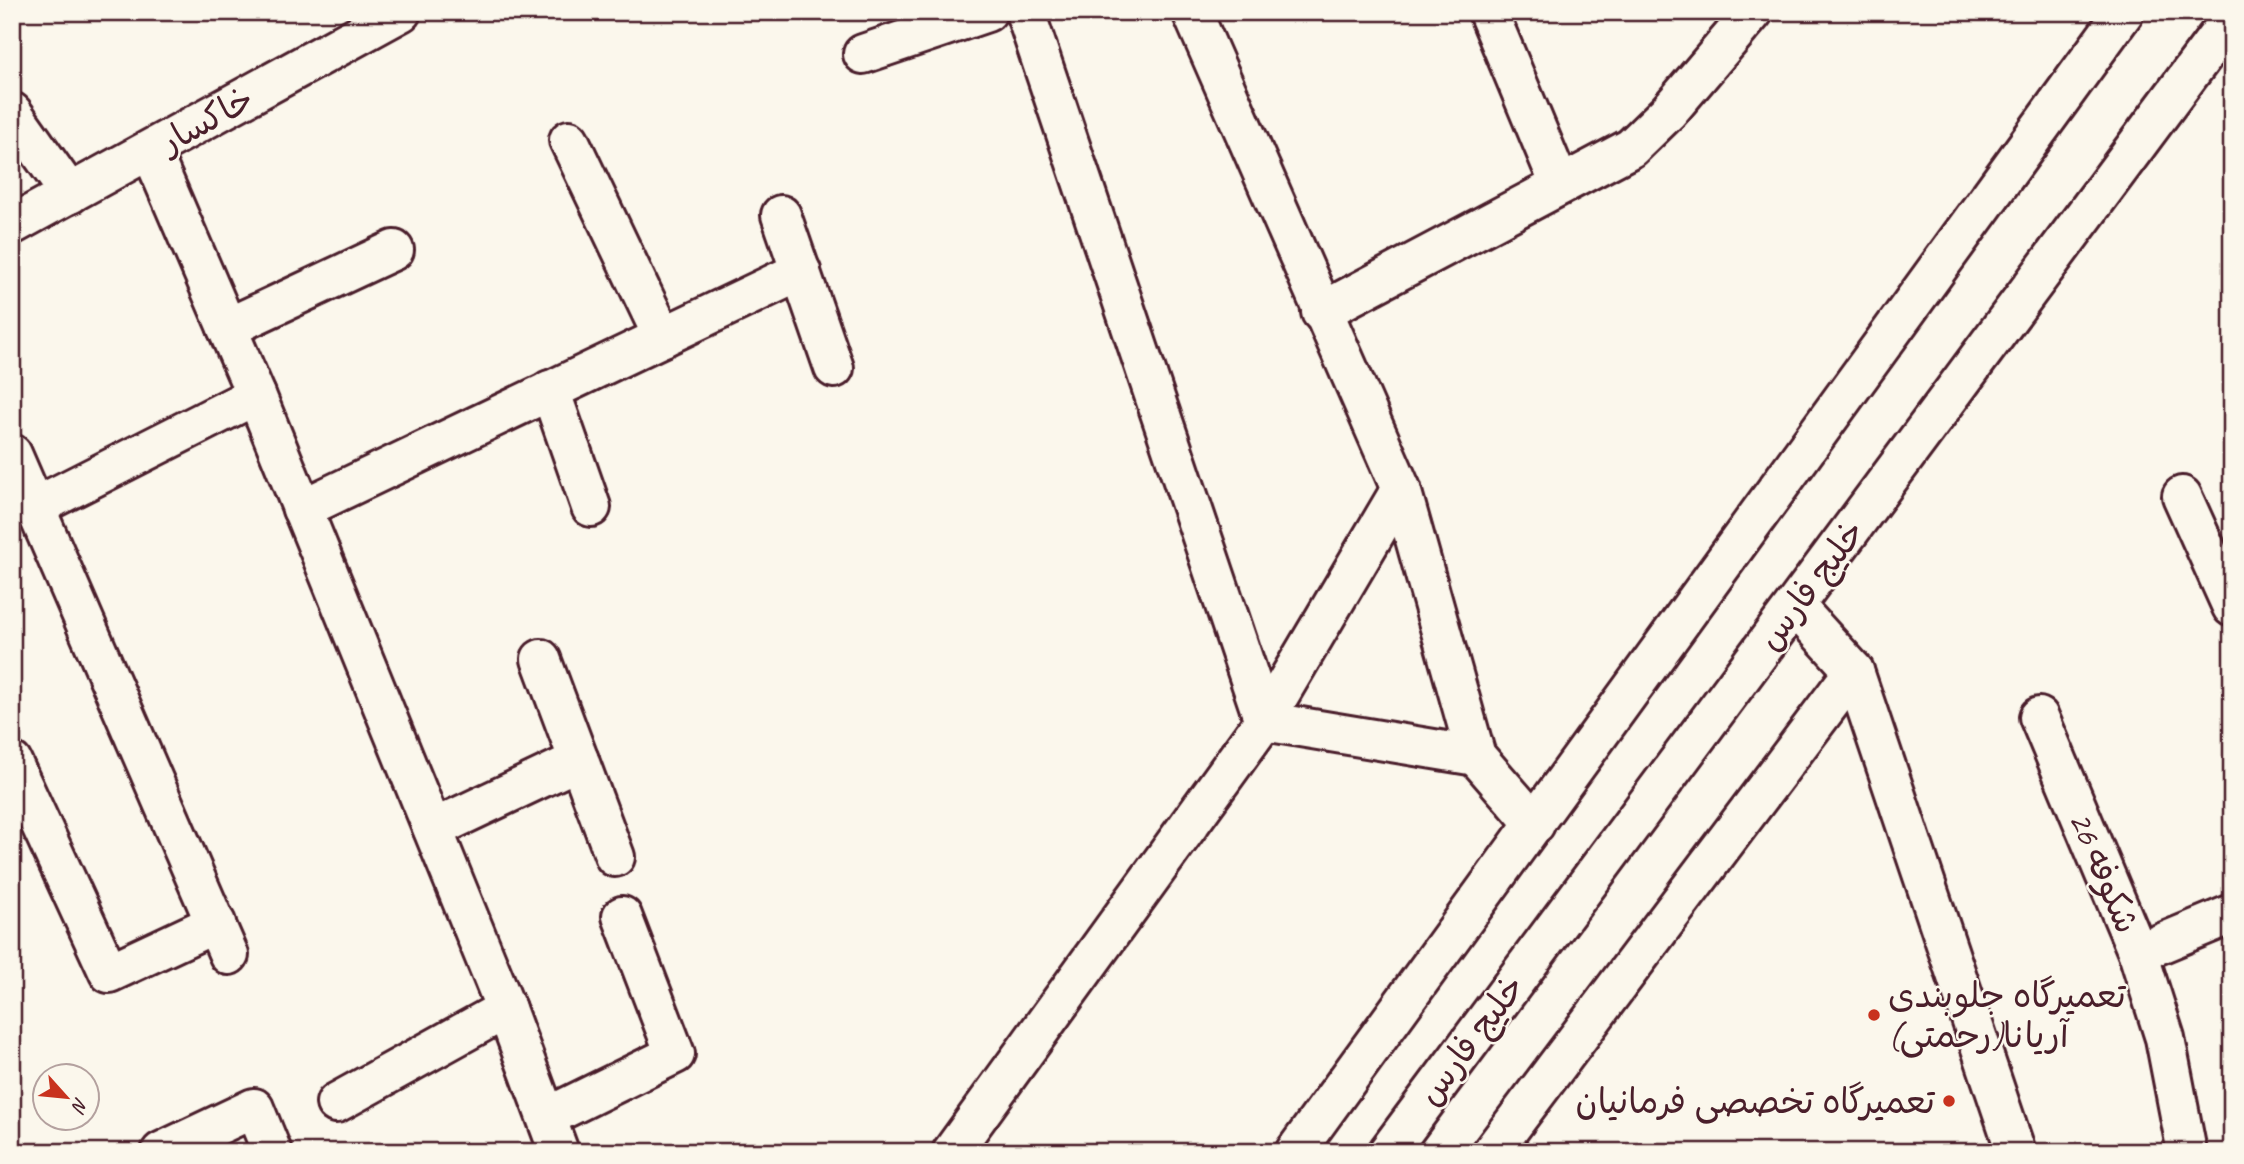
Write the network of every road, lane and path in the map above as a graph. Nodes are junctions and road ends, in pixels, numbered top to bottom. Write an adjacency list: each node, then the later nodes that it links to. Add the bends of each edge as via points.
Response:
1 (401, 12): 12 (main road, خاکسار)
2 (987, 12): 9 (main road)
3 (1025, 12): 36 (main road)
4 (1192, 12): 19 (main road)
5 (1488, 12): 13 (main road)
6 (1753, 12): 13 (main road, via 1668,112 1631,148)
7 (2124, 12): 40 (main road)
8 (2232, 18): 31 (main road, خلیج فارس)
9 (863, 54)
10 (12, 112): 14 (main road)
11 (569, 140): 21 (main road)
12 (151, 151): 14 (main road, خاکسار); 20 (main road)
13 (1560, 185): 19 (main road)
14 (70, 194): 16 (main road, خاکسار)
15 (781, 215): 18 (main road)
16 (12, 225)
17 (394, 250): 20 (main road)
18 (801, 271): 21 (main road); 22 (main road)
19 (1321, 312): 26 (main road)
20 (228, 328): 24 (main road)
21 (663, 337): 23 (main road)
22 (834, 368)
23 (550, 390): 28 (main road); 30 (main road)
24 (256, 395): 29 (main road); 30 (main road)
25 (12, 454): 29 (main road)
26 (1401, 489): 36 (main road); 37 (main road)
27 (2182, 496): 32 (main road)
28 (591, 506)
29 (35, 507): 39 (main road, via 223,939 109,974)
30 (302, 509): 41 (main road)
31 (1795, 606): 34 (main road); 47 (main road, خلیج فارس)
32 (2232, 607)
33 (541, 659): 38 (main road)
34 (1854, 671): 56 (main road); 57 (main road)
35 (2039, 717): 45 (main road, شکوفه 26)
36 (1264, 721): 37 (main road); 52 (main road)
37 (1475, 756): 40 (main road)
38 (579, 761): 41 (main road); 42 (main road)
39 (12, 762)
40 (1535, 824): 53 (main road)
41 (433, 829): 46 (main road)
42 (615, 857)
43 (2232, 914): 45 (main road)
44 (622, 916): 49 (main road, via 675,1054)
45 (2138, 953): 58 (main road, شکوفه 26, via 2165,1038)
46 (506, 1009): 48 (main road); 49 (main road)
47 (1440, 1081): 54 (main road, خلیج فارس); 55 (main road)
48 (336, 1102)
49 (553, 1135)
50 (160, 1152): 51 (main road, via 254,1108)
51 (272, 1152)
52 (952, 1152)
53 (1295, 1152)
54 (1388, 1152)
55 (1404, 1152)
56 (1492, 1152)
57 (2016, 1152)
58 (2187, 1152)

